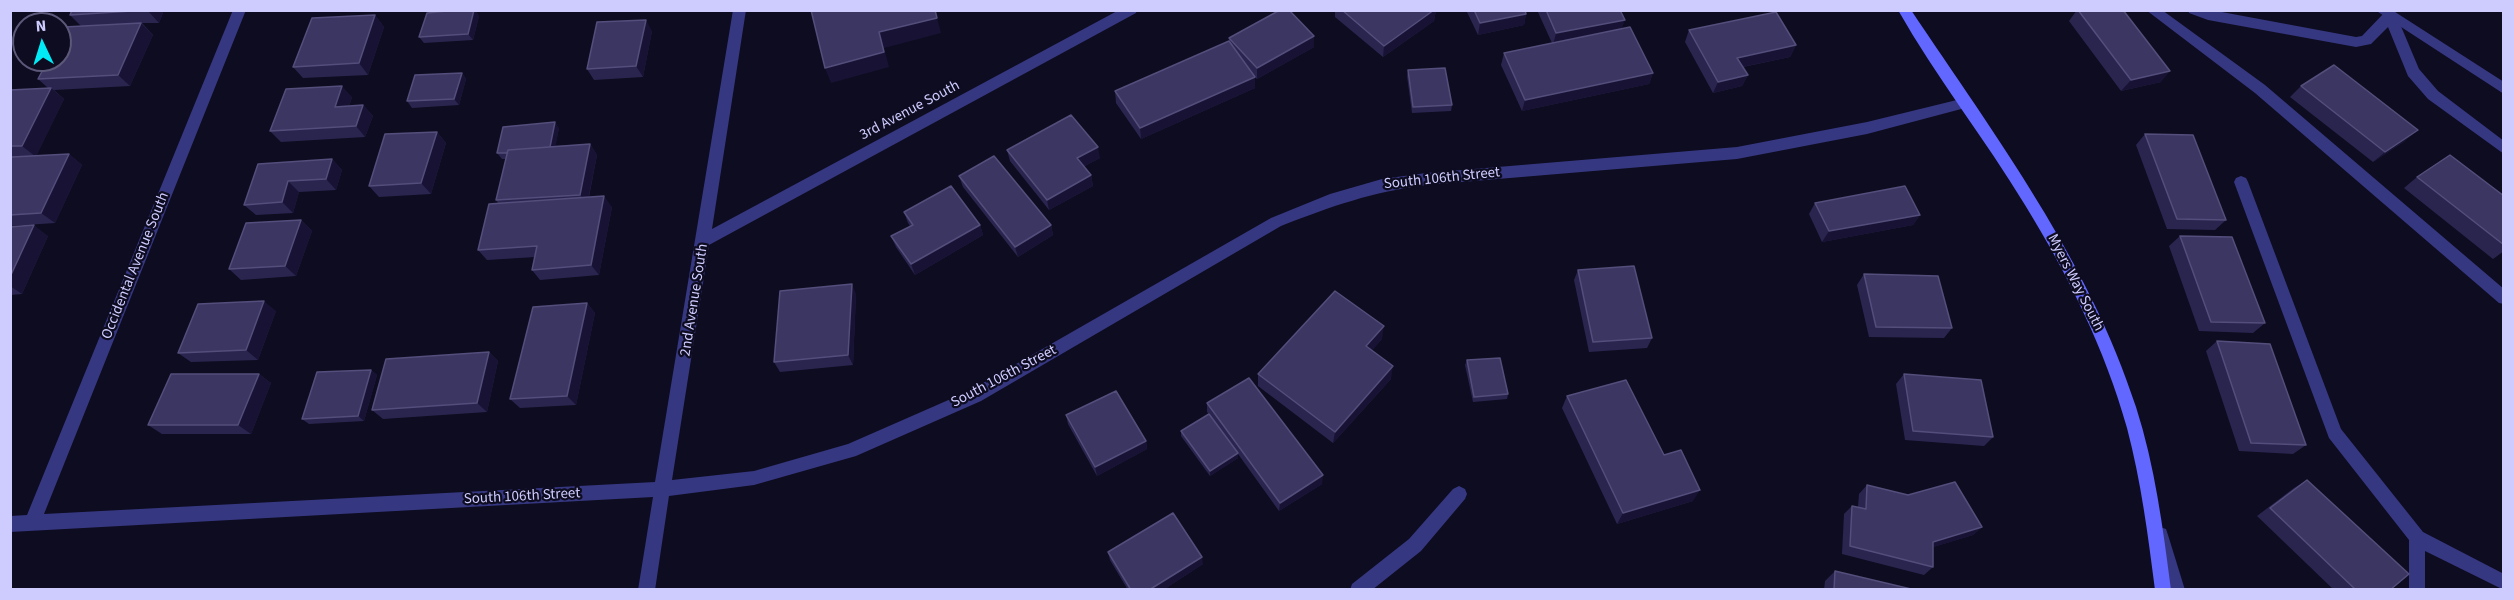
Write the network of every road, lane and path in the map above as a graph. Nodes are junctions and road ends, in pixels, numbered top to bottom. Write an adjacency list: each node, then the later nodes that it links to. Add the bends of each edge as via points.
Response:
1 (240, 10): 17 (street, Occidental Avenue South)
2 (740, 10): 12 (street, 2nd Avenue South)
3 (1131, 10): 12 (street, 3rd Avenue South)
4 (1904, 10): 9 (main road, Myers Way South)
5 (2152, 10): 13 (street, via 2260,89)
6 (2193, 10): 7 (street, via 2356,42 2366,40)
7 (2386, 13): 8 (street); 10 (street, via 2413,72 2433,95)
8 (2504, 89)
9 (1965, 103): 14 (street, South 106th Street, via 1868,128 1737,153 1382,184 1276,222 975,396 850,451 754,478); 16 (main road, Myers Way South, via 2053,236 2080,287 2128,405)
10 (2504, 149)
11 (2241, 182): 19 (street, via 2335,433)
12 (705, 240): 14 (street, 2nd Avenue South)
13 (2504, 298)
14 (663, 489): 17 (street, South 106th Street); 21 (street, 2nd Avenue South)
15 (1459, 494): 22 (street, via 1415,545)
16 (2152, 508): 23 (main road, Myers Way South); 24 (street)
17 (33, 522): 18 (street, South 106th Street)
18 (10, 524)
19 (2417, 538): 20 (street); 25 (street)
20 (2504, 583)
21 (646, 590)
22 (1358, 590)
23 (2163, 590)
24 (2177, 590)
25 (2417, 590)

